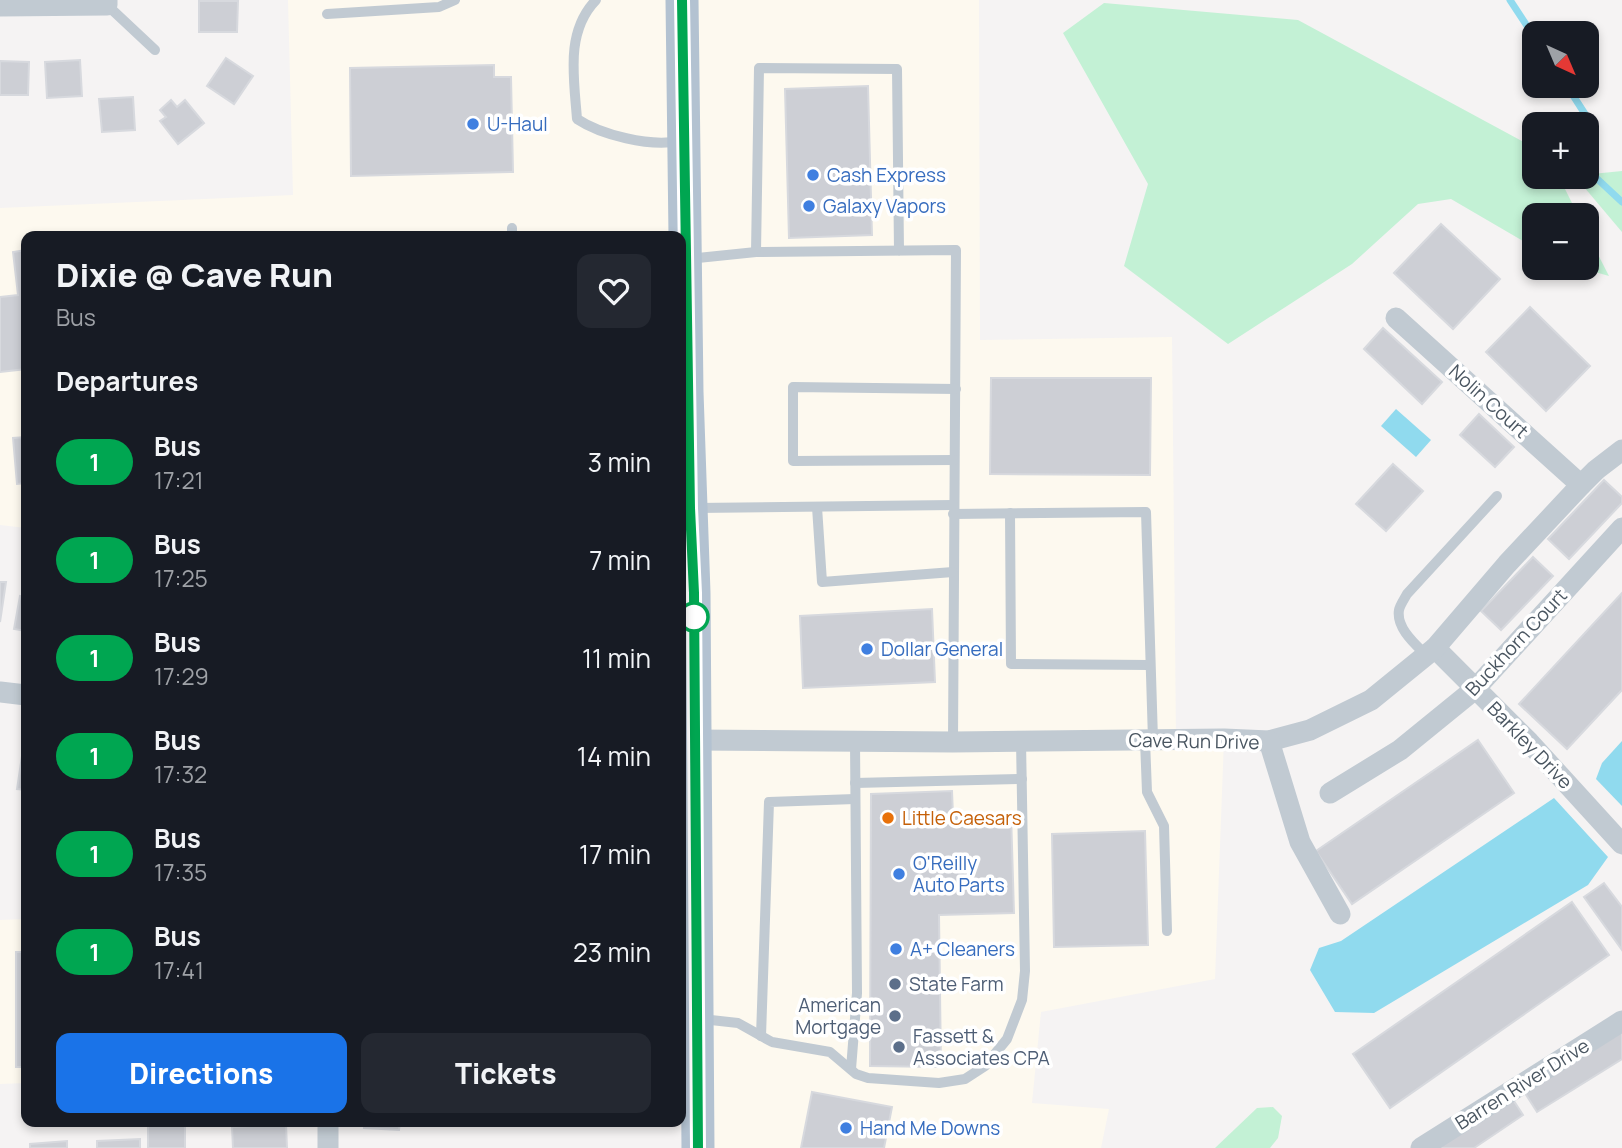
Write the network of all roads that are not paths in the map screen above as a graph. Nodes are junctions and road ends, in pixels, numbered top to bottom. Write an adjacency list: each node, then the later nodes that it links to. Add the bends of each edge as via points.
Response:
1 (455, 0): 6 (lane, via 439,7)
2 (682, 0): 8 (main road)
3 (590, 1): 8 (lane, via 572,56 577,119 589,127 648,142)
4 (107, 2): 5 (street); 7 (lane)
5 (0, 6)
6 (327, 14)
7 (155, 50)
8 (684, 140): 9 (main road)
9 (685, 231)
10 (899, 250): 11 (lane); 11 (lane, via 897,69 759,68); 14 (lane, via 956,250)
11 (756, 252): 12 (lane)
12 (686, 259)
13 (1396, 317): 18 (street, Nolin Court)
14 (956, 389): 16 (lane); 16 (lane, via 793,387 793,461)
15 (1622, 450): 18 (street, Cave Run Drive)
16 (954, 460): 22 (lane)
17 (686, 475): 21 (main road)
18 (1581, 485): 27 (street, Cave Run Drive)
19 (1497, 496): 27 (lane, via 1407,594 1399,610 1409,638)
20 (817, 507): 21 (lane); 22 (lane); 25 (lane, via 822,582)
21 (690, 508): 26 (main road)
22 (953, 510): 23 (lane); 25 (lane)
23 (1010, 513): 28 (lane, via 1146,512); 28 (lane, via 1011,664)
24 (1622, 528): 29 (street, Buckhorn Court)
25 (953, 572): 37 (lane)
26 (687, 624): 32 (main road)
27 (1430, 652): 29 (street, Barkley Drive); 36 (street, Cave Run Drive, via 1371,700 1329,723)
28 (1150, 665): 33 (lane)
29 (1475, 689): 40 (street, Buckhorn Court, via 1400,750); 43 (street, Barkley Drive)
30 (0, 692): 31 (street)
31 (21, 694)
32 (695, 740): 34 (street, Cave Run Drive); 42 (main road)
33 (1149, 740): 35 (street, Cave Run Drive); 36 (street, Cave Run Drive); 46 (lane, via 1147,792 1164,826)
34 (855, 741): 37 (street, Cave Run Drive); 39 (lane)
35 (1021, 741): 37 (street, Cave Run Drive); 38 (lane)
36 (1269, 741): 44 (street, via 1300,842)
37 (953, 742)
38 (1022, 779): 39 (lane); 50 (lane, via 1025,971 1022,1000 1007,1039 985,1066 965,1079 939,1083 868,1078)
39 (855, 783): 41 (lane)
40 (1330, 793)
41 (855, 799): 49 (lane, via 769,802); 50 (lane, via 857,993)
42 (688, 814): 45 (main road)
43 (1622, 844)
44 (1340, 914)
45 (689, 917): 47 (main road)
46 (1167, 931)
47 (697, 1018): 49 (lane, via 738,1023); 53 (main road)
48 (1622, 1021): 54 (street, Barren River Drive)
49 (761, 1036): 50 (lane, via 830,1052)
50 (851, 1069)
51 (328, 1127): 52 (street)
52 (328, 1148)
53 (698, 1148)
54 (1422, 1148)

